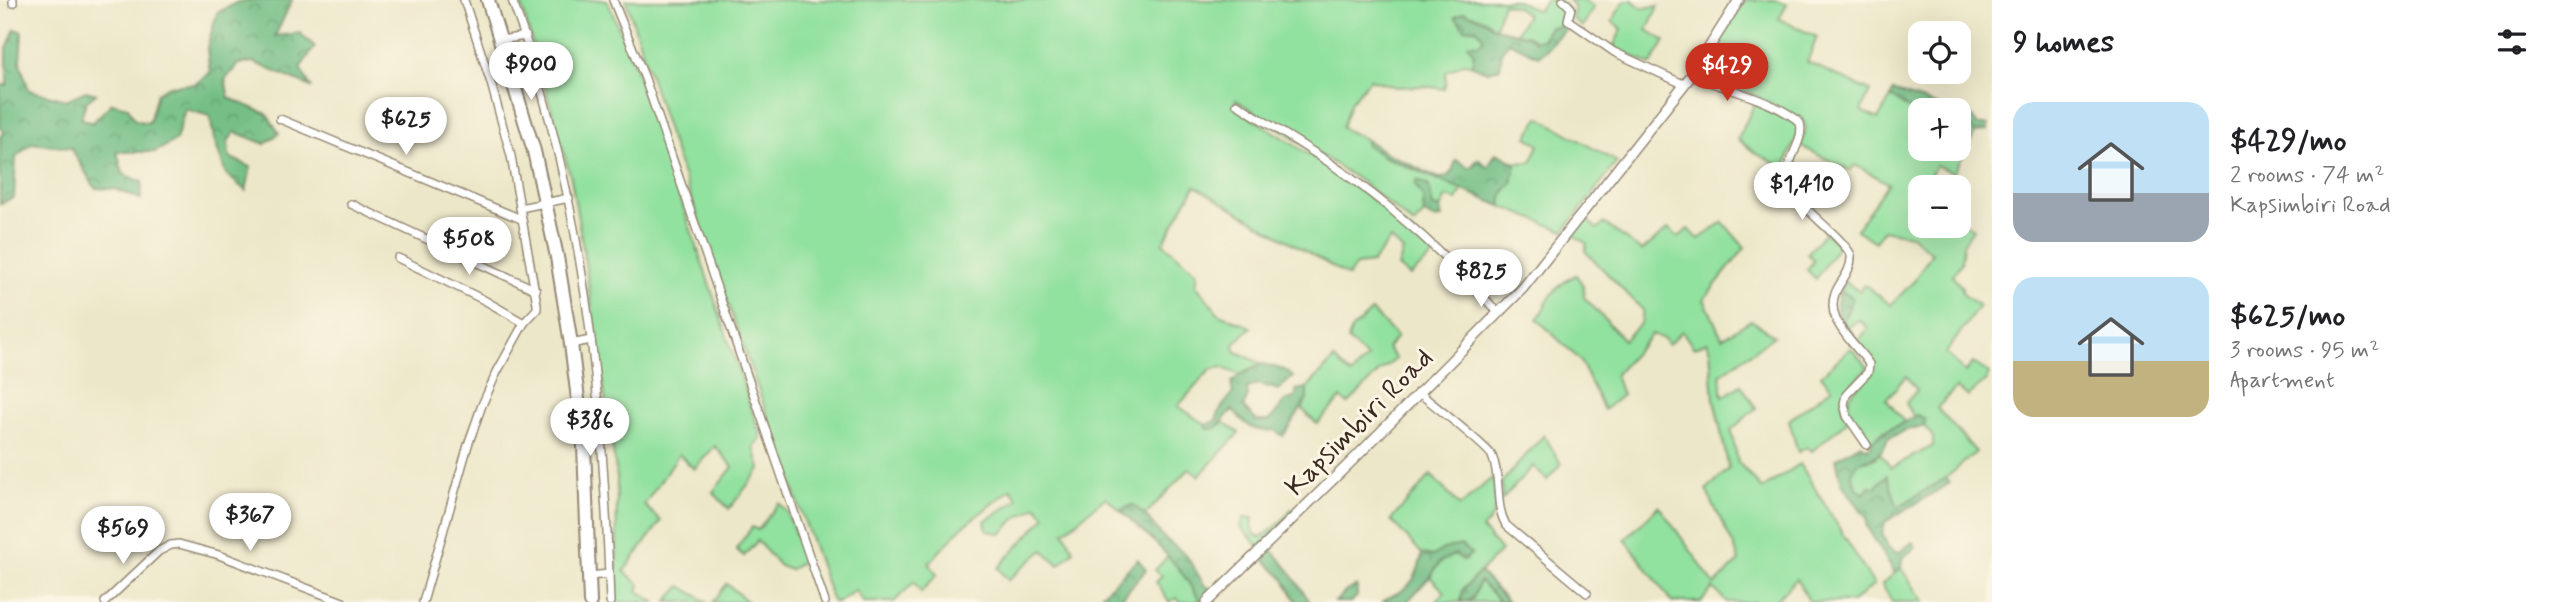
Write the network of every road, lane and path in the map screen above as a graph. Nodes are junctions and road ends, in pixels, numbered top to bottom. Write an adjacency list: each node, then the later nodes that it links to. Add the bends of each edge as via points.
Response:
1 (464, 0): 16 (street, via 511,156)
2 (488, 0): 8 (highway)
3 (512, 0): 7 (street)
4 (613, 0): 34 (street, via 644,76)
5 (1563, 0): 10 (street, via 1571,8 1568,20 1575,27 1615,52)
6 (1739, 0): 9 (street, Kapsimbiri Road)
7 (526, 36): 8 (street); 13 (street)
8 (500, 40): 14 (highway)
9 (1691, 76): 10 (street, Kapsimbiri Road); 25 (street, via 1737,91 1800,123 1788,181 1794,194 1851,255 1850,267 1835,293 1833,312 1869,364 1844,404)
10 (1684, 84): 20 (street, Kapsimbiri Road, via 1524,288)
11 (1237, 104): 20 (street, via 1326,160 1399,216)
12 (280, 119): 17 (street)
13 (569, 198): 14 (street); 22 (street)
14 (546, 203): 16 (street); 23 (highway)
15 (351, 204): 19 (street)
16 (520, 208): 17 (street)
17 (521, 219): 19 (street)
18 (398, 258): 21 (street)
19 (536, 290): 21 (street, via 537,309)
20 (1498, 313): 24 (street, Kapsimbiri Road)
21 (524, 323): 31 (street, via 474,427)
22 (591, 340): 23 (street); 26 (street, via 606,480)
23 (571, 344): 27 (highway, via 584,446)
24 (1419, 392): 28 (street, via 1489,450 1500,515 1506,525); 35 (street, Kapsimbiri Road)
25 (1867, 445)
26 (609, 574): 27 (street); 33 (street)
27 (589, 576): 32 (highway)
28 (1587, 593)
29 (105, 602): 30 (street, via 159,551 179,544)
30 (343, 602)
31 (423, 602)
32 (590, 602)
33 (610, 602)
34 (825, 602)
35 (1207, 602)

